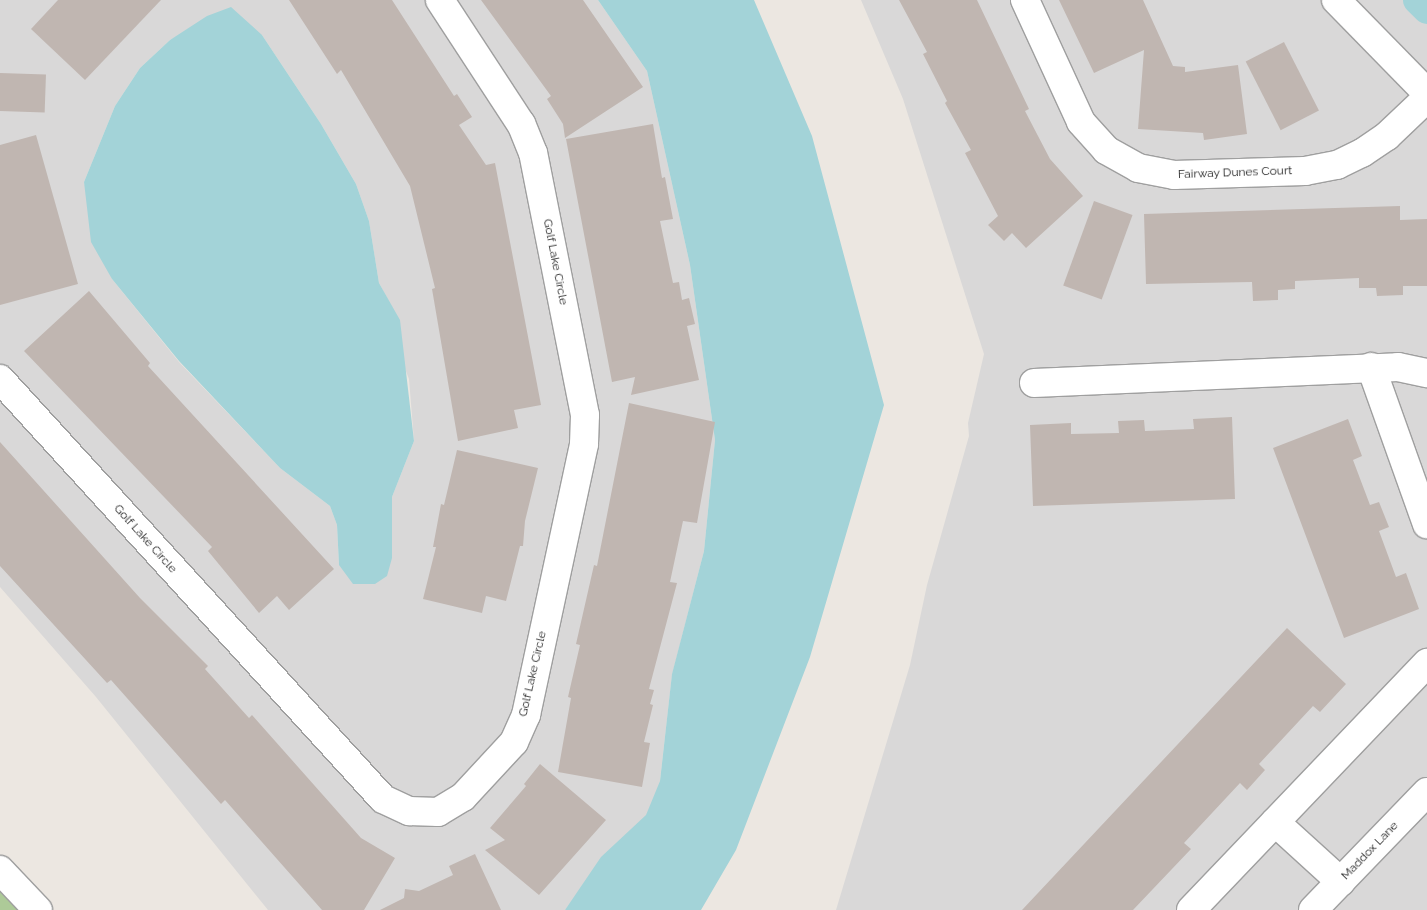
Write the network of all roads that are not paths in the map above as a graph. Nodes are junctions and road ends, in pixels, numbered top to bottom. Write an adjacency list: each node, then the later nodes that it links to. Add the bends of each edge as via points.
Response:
1 (440, 0): 8 (street, Golf Lake Circle, via 521,124 533,152 585,415 584,444 526,715 514,742 463,797 438,812 409,811 384,799)
2 (1025, 0): 5 (street, Fairway Dunes Court, via 1081,122 1106,150 1138,168 1174,175 1305,171 1337,166 1362,154 1387,136)
3 (1336, 0): 4 (street)
4 (1427, 93)
5 (1427, 98)
6 (1371, 367): 7 (street, via 1398,366); 9 (street); 10 (street)
7 (1427, 373)
8 (0, 379)
9 (1034, 383)
10 (1427, 524)
11 (1427, 663): 13 (street)
12 (1427, 792): 15 (street, Maddox Lane)
13 (1275, 822): 15 (street); 17 (street)
14 (0, 870): 16 (street)
15 (1341, 882): 18 (street, Maddox Lane)
16 (38, 910)
17 (1192, 910)
18 (1313, 910)

